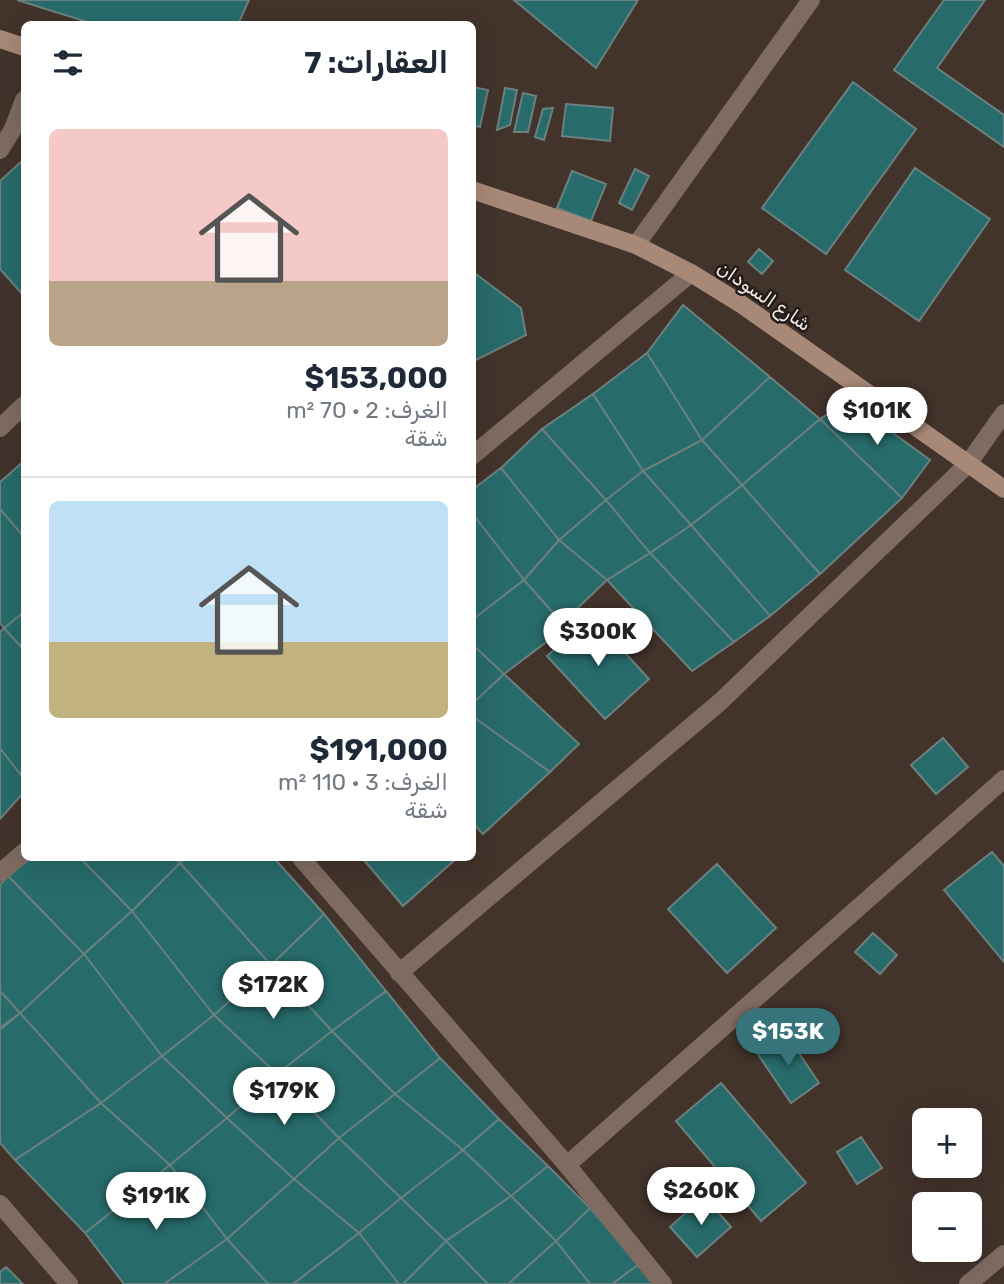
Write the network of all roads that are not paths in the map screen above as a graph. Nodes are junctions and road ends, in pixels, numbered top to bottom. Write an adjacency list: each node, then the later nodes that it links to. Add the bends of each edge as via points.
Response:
1 (811, 0): 7 (street)
2 (0, 39): 3 (main road)
3 (21, 46)
4 (21, 108): 5 (street)
5 (0, 150)
6 (476, 191): 7 (main road, شارع السودان)
7 (636, 245): 8 (main road, شارع السودان)
8 (691, 273): 12 (street); 13 (main road, شارع السودان)
9 (21, 408): 11 (street)
10 (1004, 413): 13 (street)
11 (0, 428)
12 (476, 453)
13 (968, 464): 14 (main road, شارع السودان); 19 (street, via 720,702)
14 (1004, 489)
15 (1004, 779): 20 (street)
16 (21, 855): 18 (street)
17 (304, 861): 19 (street)
18 (0, 873)
19 (399, 973): 20 (street)
20 (567, 1165): 24 (street)
21 (0, 1204): 23 (street)
22 (1004, 1254): 25 (street)
23 (69, 1284)
24 (663, 1284)
25 (968, 1284)

